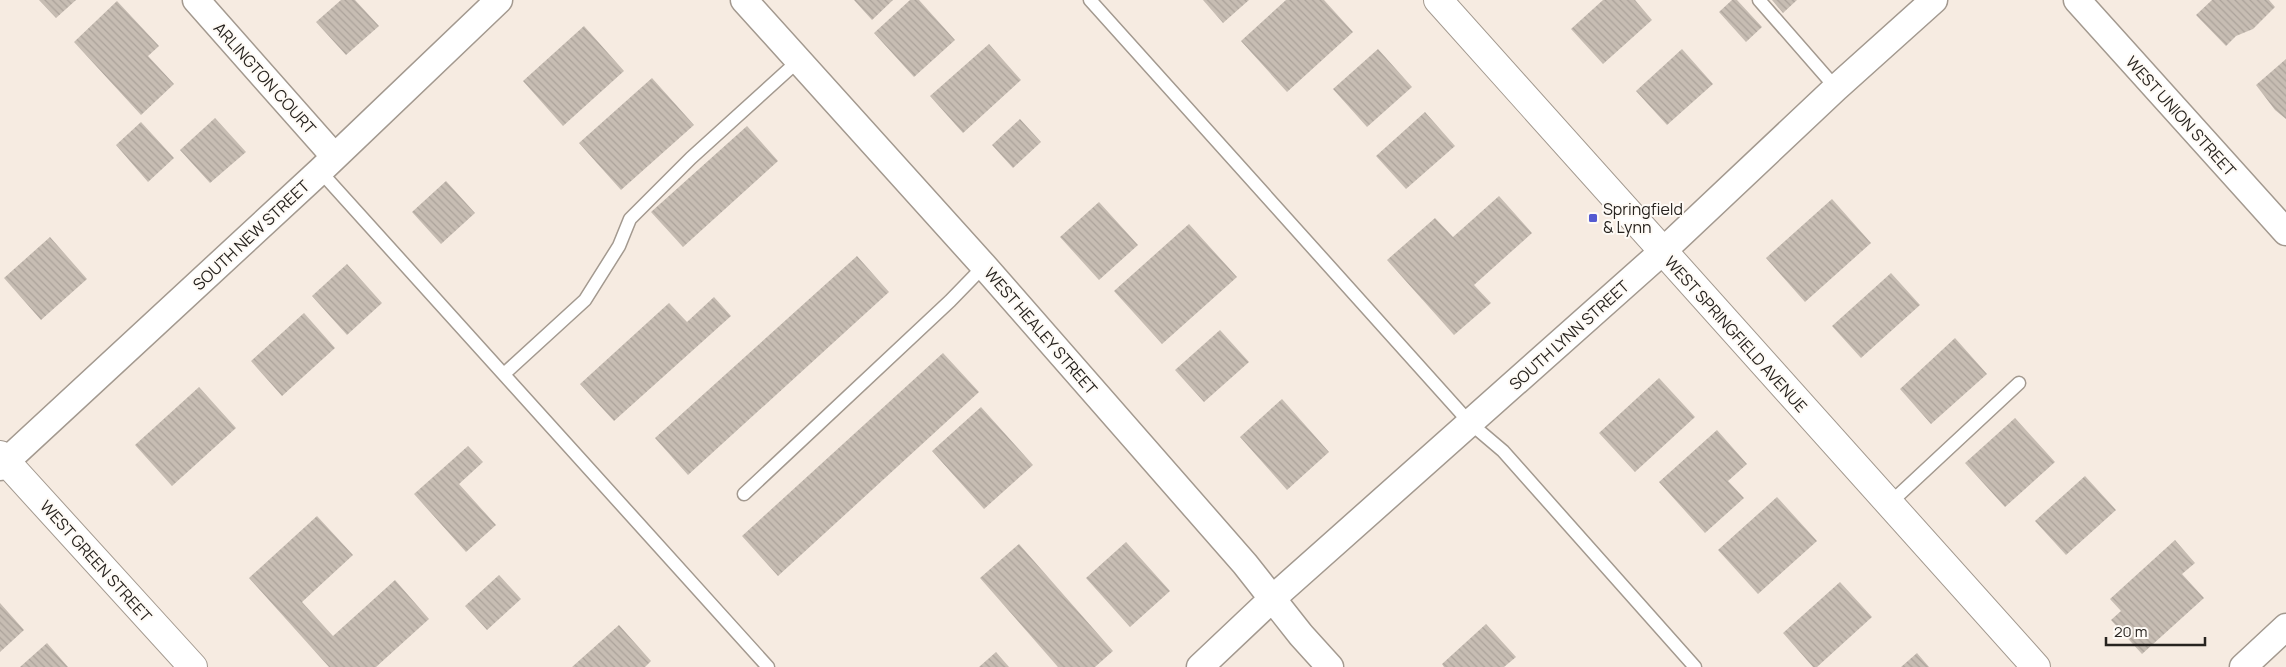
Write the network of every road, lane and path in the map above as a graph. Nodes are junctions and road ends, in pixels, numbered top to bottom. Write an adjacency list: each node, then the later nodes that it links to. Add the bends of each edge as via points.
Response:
1 (196, 0): 11 (street, ARLINGTON COURT)
2 (499, 0): 11 (street, SOUTH NEW STREET)
3 (744, 0): 9 (street, WEST HEALEY STREET)
4 (1090, 0): 17 (lane)
5 (1438, 0): 13 (main road, WEST SPRINGFIELD AVENUE)
6 (1759, 0): 10 (lane)
7 (1934, 0): 10 (street, SOUTH LYNN STREET)
8 (2077, 0): 12 (street, WEST UNION STREET)
9 (798, 61): 14 (street, WEST HEALEY STREET); 15 (lane, via 691,158 630,219 620,246 585,300)
10 (1836, 88): 13 (street, SOUTH LYNN STREET)
11 (327, 164): 15 (lane); 18 (street, SOUTH NEW STREET)
12 (2286, 232)
13 (1662, 252): 17 (street, SOUTH LYNN STREET); 20 (main road, WEST SPRINGFIELD AVENUE)
14 (984, 266): 19 (lane, via 950,302); 21 (street, WEST HEALEY STREET)
15 (504, 374): 24 (lane)
16 (2019, 383): 20 (lane)
17 (1470, 423): 21 (street, SOUTH LYNN STREET); 27 (lane, via 1503,450)
18 (2, 461): 23 (main road, WEST GREEN STREET)
19 (744, 494)
20 (1889, 504): 28 (main road, WEST SPRINGFIELD AVENUE)
21 (1272, 598): 25 (street, SOUTH LYNN STREET); 26 (street, WEST HEALEY STREET)
22 (2286, 628): 29 (street)
23 (193, 667)
24 (768, 667)
25 (1200, 667)
26 (1330, 667)
27 (1696, 667)
28 (2036, 667)
29 (2243, 667)

